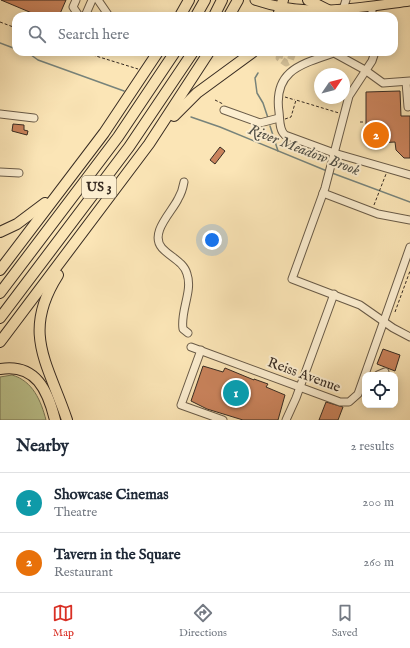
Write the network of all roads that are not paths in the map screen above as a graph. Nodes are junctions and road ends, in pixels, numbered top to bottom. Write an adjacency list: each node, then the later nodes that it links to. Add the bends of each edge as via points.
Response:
1 (92, 0): 15 (street)
2 (98, 0): 16 (street)
3 (189, 0): 17 (highway)
4 (205, 0): 18 (highway)
5 (238, 0): 20 (highway)
6 (255, 0): 12 (main road)
7 (308, 0): 22 (highway)
8 (404, 1): 13 (main road)
9 (74, 2): 14 (street)
10 (221, 3): 19 (highway)
11 (345, 4): 13 (main road); 23 (main road)
12 (280, 8): 21 (main road)
13 (372, 11)
14 (78, 12)
15 (87, 12)
16 (106, 12)
17 (182, 12)
18 (198, 12)
19 (216, 12)
20 (231, 12)
21 (294, 12)
22 (326, 12)
23 (330, 12)
24 (155, 56): 44 (highway)
25 (172, 56): 52 (highway, US 3, via 118,137)
26 (190, 56): 54 (highway, US 3, via 140,133)
27 (206, 56): 39 (highway)
28 (248, 56): 39 (highway, via 191,98)
29 (324, 56): 38 (street, via 298,66 285,77 280,86)
30 (341, 56): 32 (street)
31 (374, 56): 32 (street)
32 (365, 70): 33 (street, via 383,83); 40 (street, via 349,96)
33 (408, 82): 34 (street)
34 (408, 107)
35 (224, 110): 38 (street, via 260,123)
36 (0, 114): 37 (street)
37 (34, 118)
38 (280, 120): 40 (street, via 281,132 285,136)
39 (149, 144): 47 (highway)
40 (334, 153): 43 (street); 46 (street)
41 (0, 172): 42 (street)
42 (19, 173)
43 (410, 174)
44 (70, 177): 49 (highway, via 31,215); 51 (highway)
45 (184, 182): 56 (street, via 178,200 158,236 162,248 181,264 187,274 188,288 182,318 183,329)
46 (323, 193): 48 (street, via 378,214); 53 (street, via 292,279)
47 (94, 217): 58 (highway); 65 (highway, via 50,288 40,318 41,347)
48 (410, 220)
49 (0, 232)
50 (410, 247): 55 (street, Reiss Avenue)
51 (0, 270)
52 (0, 293)
53 (334, 294): 55 (street, via 360,305); 64 (street, Reiss Avenue)
54 (0, 318)
55 (384, 322): 57 (street); 62 (street, Reiss Avenue)
56 (188, 334)
57 (410, 337)
58 (0, 342)
59 (191, 347): 60 (street, Reiss Avenue)
60 (201, 350): 64 (street, Reiss Avenue); 67 (street, via 181,405)
61 (0, 369): 66 (highway, via 19,370 37,379 49,396)
62 (366, 372)
63 (362, 383): 64 (street, Reiss Avenue, via 358,394 346,403)
64 (300, 387): 68 (street)
65 (66, 418)
66 (55, 420)
67 (223, 420)
68 (286, 420)

